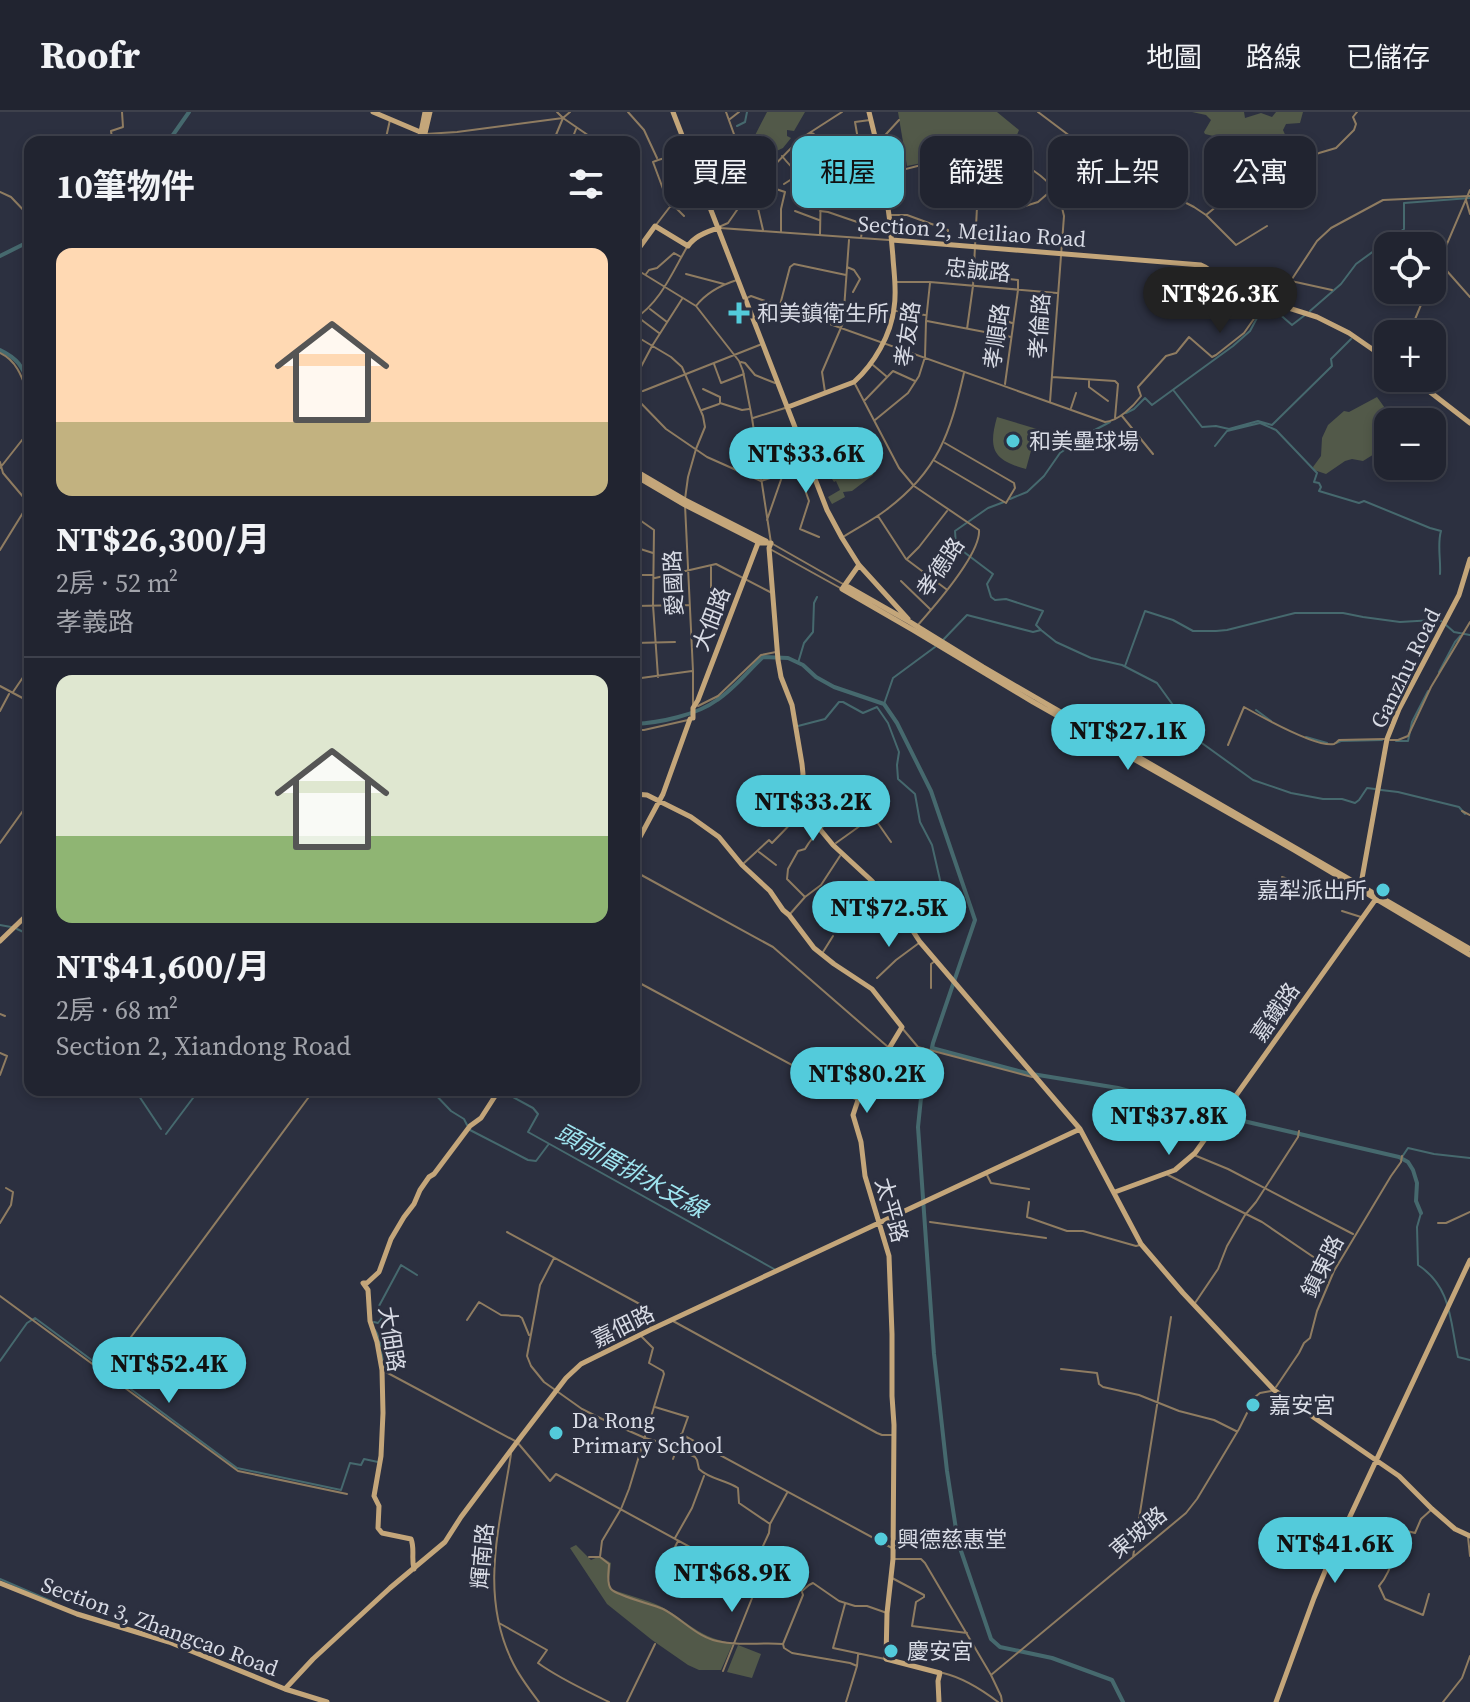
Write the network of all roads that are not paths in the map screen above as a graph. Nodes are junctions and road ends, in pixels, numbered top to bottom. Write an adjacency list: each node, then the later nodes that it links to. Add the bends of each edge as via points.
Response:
1 (122, 112): 22 (street, via 123,127 111,131)
2 (373, 112): 15 (street)
3 (427, 112): 21 (street)
4 (557, 112): 14 (street)
5 (570, 112): 14 (street)
6 (628, 112): 38 (street, via 644,130)
7 (673, 112): 28 (street)
8 (726, 112): 16 (street)
9 (739, 112): 16 (street)
10 (842, 112): 20 (street)
11 (869, 112): 17 (street)
12 (1038, 112): 63 (street, via 1099,158)
13 (1357, 112): 63 (street, via 1354,130 1336,148 1258,183)
14 (563, 118): 19 (street); 21 (street); 25 (street)
15 (391, 119): 21 (street); 23 (street)
16 (729, 120): 29 (street)
17 (871, 120): 32 (street, via 855,122); 33 (street)
18 (899, 120): 34 (street)
19 (577, 128): 26 (street); 27 (street)
20 (811, 132): 30 (street); 31 (street)
21 (422, 133): 24 (street)
22 (112, 136)
23 (387, 136)
24 (422, 136)
25 (556, 136)
26 (574, 136)
27 (589, 136)
28 (682, 136)
29 (734, 136)
30 (806, 136)
31 (816, 136)
32 (857, 136)
33 (875, 136)
34 (887, 136)
35 (792, 147): 36 (street)
36 (782, 156): 39 (street); 41 (street)
37 (664, 158): 38 (street)
38 (658, 160): 45 (street, via 653,162)
39 (776, 162)
40 (920, 165): 42 (street)
41 (792, 167)
42 (904, 169)
43 (792, 178): 44 (street)
44 (784, 184)
45 (664, 188)
46 (776, 189): 70 (street, via 785,192)
47 (1470, 190): 49 (street)
48 (0, 192): 58 (street)
49 (1467, 197): 61 (street); 78 (street); 90 (street, via 1383,200 1331,228)
50 (671, 208): 66 (street)
51 (673, 208): 64 (street)
52 (711, 208): 68 (street)
53 (738, 208): 68 (street)
54 (758, 208): 69 (street)
55 (888, 208): 62 (street)
56 (977, 208): 77 (street)
57 (1062, 208): 80 (street, 孝倫路)
58 (24, 211)
59 (795, 211): 65 (street)
60 (820, 211): 65 (street); 73 (street, via 863,224)
61 (1470, 214)
62 (889, 215): 74 (street); 75 (street, via 914,217 948,230)
63 (1206, 215): 67 (street, via 1236,245)
64 (684, 216)
65 (820, 221): 71 (street)
66 (655, 226): 76 (street); 79 (street)
67 (1267, 226)
68 (719, 228): 69 (street, Section 2, Meiliao Road); 76 (street); 89 (street)
69 (764, 231): 70 (street, Section 2, Meiliao Road)
70 (781, 232): 71 (street, Section 2, Meiliao Road)
71 (819, 235): 72 (street, Section 2, Meiliao Road)
72 (849, 238): 73 (street, Section 2, Meiliao Road); 82 (street)
73 (861, 239): 74 (street, Section 2, Meiliao Road)
74 (892, 240): 75 (street, Section 2, Meiliao Road); 91 (street)
75 (948, 243): 77 (street, Section 2, Meiliao Road)
76 (688, 246): 81 (street)
77 (976, 246): 80 (street, Section 2, Meiliao Road); 88 (street)
78 (1446, 246)
79 (640, 247)
80 (1061, 252): 99 (street, 孝倫路); 103 (street, Section 2, Meiliao Road, via 1201,265 1224,286)
81 (681, 257): 86 (street, via 674,253); 95 (street)
82 (847, 267): 87 (street); 98 (street, via 860,279)
83 (1446, 270): 100 (street)
84 (640, 272): 86 (street)
85 (686, 274): 93 (street)
86 (645, 275): 95 (street)
87 (846, 275): 105 (street, via 794,264); 115 (street)
88 (973, 275): 94 (street); 96 (street, via 1018,280)
89 (738, 279): 93 (street); 102 (street)
90 (1291, 281): 97 (street); 103 (street)
91 (895, 282): 92 (street, 忠誠路); 107 (street)
92 (930, 282): 94 (street, 忠誠路); 109 (street, 孝友路)
93 (725, 284): 104 (street)
94 (973, 286): 96 (street, 忠誠路); 116 (street)
95 (664, 287): 101 (street); 106 (street)
96 (1018, 290): 99 (street, 忠誠路); 114 (street, 孝順路)
97 (1332, 290)
98 (853, 292)
99 (1058, 293): 135 (street, 孝倫路)
100 (1470, 297)
101 (683, 298): 104 (street); 113 (street)
102 (746, 298): 105 (street); 121 (street)
103 (1266, 302): 123 (street, Section 2, Meiliao Road, via 1317,317); 156 (street, via 1244,333 1212,357 1189,337 1138,387 1141,396)
104 (696, 306): 125 (street)
105 (780, 306): 115 (street)
106 (649, 309): 108 (street); 113 (street)
107 (894, 311): 109 (street); 120 (street)
108 (640, 315)
109 (926, 315): 112 (street, 孝友路)
110 (989, 315): 114 (street)
111 (640, 321): 117 (street)
112 (926, 321): 116 (street); 126 (street, 孝友路)
113 (667, 322): 117 (street)
114 (1013, 323): 118 (street, 孝順路)
115 (841, 328): 120 (street); 145 (street, via 822,372)
116 (967, 329): 118 (street)
117 (660, 334): 122 (street)
118 (1011, 337): 141 (street, 孝順路)
119 (640, 340): 122 (street)
120 (882, 342): 126 (street); 129 (street)
121 (763, 343): 125 (street); 139 (street)
122 (652, 346): 130 (street); 132 (street, via 677,361)
123 (1374, 350)
124 (0, 353): 140 (street, via 15,364)
125 (735, 354): 127 (street); 128 (street)
126 (925, 357): 131 (street); 138 (street, 孝友路)
127 (739, 361): 133 (street); 139 (street, via 755,375)
128 (713, 363): 132 (street); 133 (street, via 721,383)
129 (871, 364): 134 (street); 137 (street)
130 (640, 369)
131 (964, 371): 141 (street); 162 (street)
132 (685, 373): 143 (street); 155 (street)
133 (744, 374): 153 (street)
134 (887, 377): 138 (street, via 893,371); 148 (street)
135 (1051, 377): 136 (street); 150 (street, 孝倫路)
136 (1089, 379): 149 (street, via 1089,387); 158 (street, via 1118,384)
137 (854, 382): 145 (street); 148 (street)
138 (916, 382): 159 (street, 孝友路)
139 (779, 384): 152 (street)
140 (24, 385)
141 (1005, 385): 150 (street)
142 (703, 389): 151 (street, via 720,397)
143 (640, 392)
144 (1430, 392): 160 (street)
145 (826, 393): 152 (street)
146 (1076, 393): 154 (street)
147 (640, 401): 163 (street, via 666,429)
148 (864, 401): 159 (street)
149 (1108, 401)
150 (1050, 402): 154 (street)
151 (720, 403): 153 (street); 155 (street)
152 (788, 407): 157 (street); 167 (street)
153 (750, 409): 157 (street)
154 (1070, 409): 158 (street, via 1105,422)
155 (701, 411): 163 (street, 愛國路, via 705,427)
156 (1121, 415): 158 (street); 164 (street)
157 (752, 418): 171 (street)
158 (1115, 419)
159 (874, 421): 172 (street)
160 (1470, 423)
161 (24, 437): 166 (street)
162 (944, 442): 165 (street); 165 (street, via 1015,488 1006,503)
163 (696, 449): 171 (street); 174 (street, 愛國路)
164 (1153, 454)
165 (934, 461): 172 (street)
166 (1, 465): 173 (street)
167 (810, 465): 168 (street); 181 (street)
168 (797, 469): 169 (street); 180 (street, via 809,501 800,529)
169 (783, 474): 171 (street); 179 (street)
170 (640, 477): 174 (street)
171 (761, 481): 179 (street)
172 (914, 486): 175 (street); 177 (street)
173 (24, 498)
174 (685, 503): 182 (street); 183 (street); 193 (street, 愛國路)
175 (948, 510): 188 (street); 201 (street, 孝德路, via 979,530 980,536)
176 (24, 512): 186 (street)
177 (878, 516): 181 (street); 188 (street)
178 (640, 520): 187 (street, via 654,530)
179 (767, 521): 183 (street)
180 (819, 537)
181 (842, 538): 192 (street)
182 (758, 543): 183 (street); 198 (street, 大佃路)
183 (770, 546): 200 (street); 202 (street)
184 (946, 547): 195 (street)
185 (640, 549): 187 (street)
186 (0, 550)
187 (654, 553): 197 (street)
188 (906, 559): 195 (street)
189 (1470, 559): 225 (street, Ganzhu Road, via 1459,595)
190 (674, 563): 194 (street)
191 (711, 565): 193 (street); 198 (street); 203 (street)
192 (859, 565): 200 (street); 209 (street)
193 (688, 570): 194 (street); 205 (street, 愛國路)
194 (675, 573): 197 (street)
195 (925, 573): 201 (street)
196 (640, 576): 197 (street)
197 (654, 577): 204 (street)
198 (744, 578): 202 (street); 221 (street, 大佃路)
199 (901, 581): 207 (street)
200 (843, 587): 209 (street)
201 (947, 590): 207 (street, 孝德路)
202 (773, 594): 213 (street)
203 (711, 598)
204 (653, 605): 205 (street); 206 (street); 212 (street)
205 (690, 605): 214 (street, 愛國路)
206 (640, 606)
207 (931, 610): 209 (street, 孝德路)
208 (1470, 622): 225 (street, via 1408,736)
209 (913, 626): 246 (street)
210 (675, 642): 212 (street)
211 (640, 643): 212 (street)
212 (655, 643): 216 (street)
213 (777, 652): 221 (street, via 761,655 718,696); 230 (street, via 792,705)
214 (693, 671): 216 (street); 221 (street, 愛國路)
215 (24, 675): 219 (street)
216 (658, 677): 217 (street)
217 (640, 678)
218 (0, 686): 219 (street)
219 (12, 692): 220 (street); 222 (street)
220 (24, 699)
221 (692, 709): 223 (street)
222 (0, 711)
223 (692, 718): 224 (street); 228 (street)
224 (640, 730)
225 (1387, 739): 226 (street, via 1316,741 1244,707); 246 (street, Ganzhu Road)
226 (1228, 745)
227 (640, 794): 228 (street)
228 (659, 801): 235 (street); 241 (street, via 719,837)
229 (24, 809): 237 (street)
230 (804, 810): 234 (street); 239 (street)
231 (1462, 811): 232 (street)
232 (1470, 815)
233 (871, 818): 234 (street, via 858,798); 236 (street); 238 (street)
234 (820, 830): 238 (street); 247 (street, via 788,869 789,881)
235 (640, 837)
236 (891, 842)
237 (0, 843)
238 (833, 845): 240 (street)
239 (758, 851): 241 (street); 242 (street)
240 (842, 853): 247 (street, via 821,885); 249 (street)
241 (742, 865): 251 (street)
242 (776, 865)
243 (640, 874): 267 (street, via 773,947)
244 (1282, 877): 245 (street)
245 (1301, 883)
246 (1360, 886): 248 (street)
247 (805, 897): 251 (street)
248 (1377, 897): 254 (street, 嘉鐵路); 260 (street)
249 (889, 901): 255 (street); 256 (street)
250 (1342, 911): 254 (street)
251 (789, 915): 261 (street)
252 (936, 917): 256 (street)
253 (24, 918): 258 (street)
254 (1362, 918): 276 (street, 嘉鐵路)
255 (868, 920)
256 (907, 922): 259 (street)
257 (833, 936): 261 (street)
258 (0, 941)
259 (920, 942): 262 (street); 263 (street)
260 (1470, 952)
261 (822, 953): 266 (street, via 872,989)
262 (936, 960): 265 (street, via 931,964); 269 (street)
263 (877, 978)
264 (640, 983): 273 (street)
265 (931, 988)
266 (902, 1027): 267 (street); 269 (street, via 918,1047)
267 (888, 1048): 273 (street)
268 (0, 1053): 270 (street, via 7,1056)
269 (1034, 1074): 274 (street)
270 (0, 1075)
271 (310, 1096): 308 (street)
272 (495, 1096): 307 (street, 大佃路, via 429,1177 391,1239 379,1272 363,1283)
273 (858, 1100): 289 (street, 太平路, via 853,1115)
274 (1080, 1129): 278 (street, 嘉佃路); 283 (street)
275 (1299, 1134): 281 (street)
276 (1193, 1155): 279 (street, 嘉鐵路); 281 (street)
277 (1402, 1156): 292 (street, 鎮東路)
278 (986, 1174): 282 (street, via 991,1183); 289 (street, 嘉佃路)
279 (1166, 1174): 283 (street, 嘉鐵路); 286 (street)
280 (6, 1188): 288 (street, via 13,1192 11,1205)
281 (1265, 1188): 286 (street); 292 (street)
282 (1029, 1189)
283 (1115, 1192): 294 (street)
284 (1029, 1202): 294 (street, via 1027,1217 1044,1225)
285 (1470, 1212): 290 (street)
286 (1245, 1215): 297 (street); 299 (street)
287 (930, 1222): 293 (street)
288 (0, 1223)
289 (878, 1223): 302 (street, 嘉佃路); 315 (street, 太平路, via 889,1256)
290 (1438, 1223)
291 (507, 1232): 295 (street)
292 (1355, 1235): 297 (street, 鎮東路)
293 (1046, 1238)
294 (1141, 1244): 299 (street)
295 (554, 1258): 303 (street, via 647,1308 645,1322); 305 (street, via 540,1285)
296 (1470, 1260): 321 (street)
297 (1334, 1271): 309 (street, 鎮東路, via 1310,1338)
298 (0, 1296): 308 (street)
299 (1195, 1304): 309 (street)
300 (1171, 1317): 311 (street)
301 (467, 1320): 305 (street, via 479,1302 501,1315 519,1316)
302 (672, 1320): 303 (street, 嘉佃路); 315 (street, via 877,1433)
303 (652, 1329): 304 (street, 嘉佃路)
304 (640, 1335): 310 (street, 嘉佃路, via 581,1364); 312 (street, via 653,1348 649,1363 664,1372)
305 (530, 1339): 310 (street, via 528,1361)
306 (1061, 1369): 311 (street, via 1097,1373 1103,1387)
307 (382, 1370): 317 (street); 338 (street, 大佃路, via 381,1456 374,1496 378,1528 411,1539)
308 (105, 1373): 324 (street, via 238,1471)
309 (1274, 1390): 313 (street, 東坡路, via 1255,1397); 321 (street)
310 (557, 1391): 316 (street, via 582,1409); 317 (street, 嘉佃路)
311 (1158, 1402): 313 (street); 334 (street)
312 (655, 1406): 314 (street, via 688,1417); 316 (street)
313 (1237, 1432): 334 (street, 東坡路, via 1186,1513)
314 (681, 1434): 318 (street); 323 (street)
315 (894, 1435): 330 (street, 太平路)
316 (645, 1438): 318 (street); 325 (street)
317 (517, 1442): 319 (street, 嘉佃路); 325 (street, via 550,1481 556,1474)
318 (677, 1448): 320 (street); 322 (street, via 697,1460)
319 (511, 1449): 338 (street, 嘉佃路, via 445,1542); 346 (street, 輝南路, via 493,1568)
320 (673, 1459)
321 (1377, 1460): 326 (street); 367 (street, via 1331,1557)
322 (705, 1475): 327 (street, via 738,1488 739,1503); 329 (street)
323 (787, 1492): 327 (street); 330 (street)
324 (347, 1494)
325 (621, 1509): 329 (street); 333 (street, via 602,1541)
326 (1432, 1509): 328 (street); 343 (street, via 1415,1533 1402,1536 1379,1586 1385,1599 1423,1615)
327 (770, 1524): 336 (street)
328 (1469, 1536): 331 (street)
329 (678, 1540): 336 (street, via 745,1577); 339 (street)
330 (893, 1548): 335 (street, 太平路)
331 (1470, 1556)
332 (589, 1557): 333 (street)
333 (600, 1557): 348 (street, via 609,1564 613,1591 661,1608 706,1638)
334 (1132, 1558): 357 (street, 東坡路)
335 (893, 1559): 340 (street, 太平路); 347 (street, via 921,1559)
336 (756, 1561): 337 (street)
337 (765, 1567): 342 (street); 348 (street)
338 (414, 1569): 358 (street, 嘉佃路)
339 (661, 1575)
340 (891, 1578): 345 (street, 太平路); 347 (street, via 924,1595 916,1602 912,1626)
341 (0, 1583): 358 (street, Section 3, Zhangcao Road)
342 (802, 1591): 344 (street, via 813,1583); 350 (street)
343 (1429, 1594)
344 (845, 1603): 345 (street); 351 (street, via 833,1648)
345 (887, 1613): 353 (street, 太平路)
346 (498, 1623): 361 (street, 輝南路, via 513,1663); 362 (street, via 547,1650 540,1665)
347 (967, 1633): 357 (street)
348 (734, 1643): 350 (street); 355 (street)
349 (655, 1644): 363 (street)
350 (783, 1644): 354 (street, via 792,1653)
351 (858, 1653): 353 (street); 354 (street)
352 (1470, 1656): 368 (street, via 1462,1678)
353 (886, 1659): 356 (street)
354 (857, 1666): 364 (street)
355 (723, 1671)
356 (940, 1673): 365 (street); 366 (street)
357 (991, 1675): 366 (street)
358 (285, 1689): 359 (street, Section 3, Zhangcao Road)
359 (309, 1700): 360 (street, Section 3, Zhangcao Road)
360 (327, 1702)
361 (539, 1702)
362 (609, 1702)
363 (627, 1702)
364 (846, 1702)
365 (939, 1702)
366 (1000, 1702)
367 (1276, 1702)
368 (1443, 1702)

